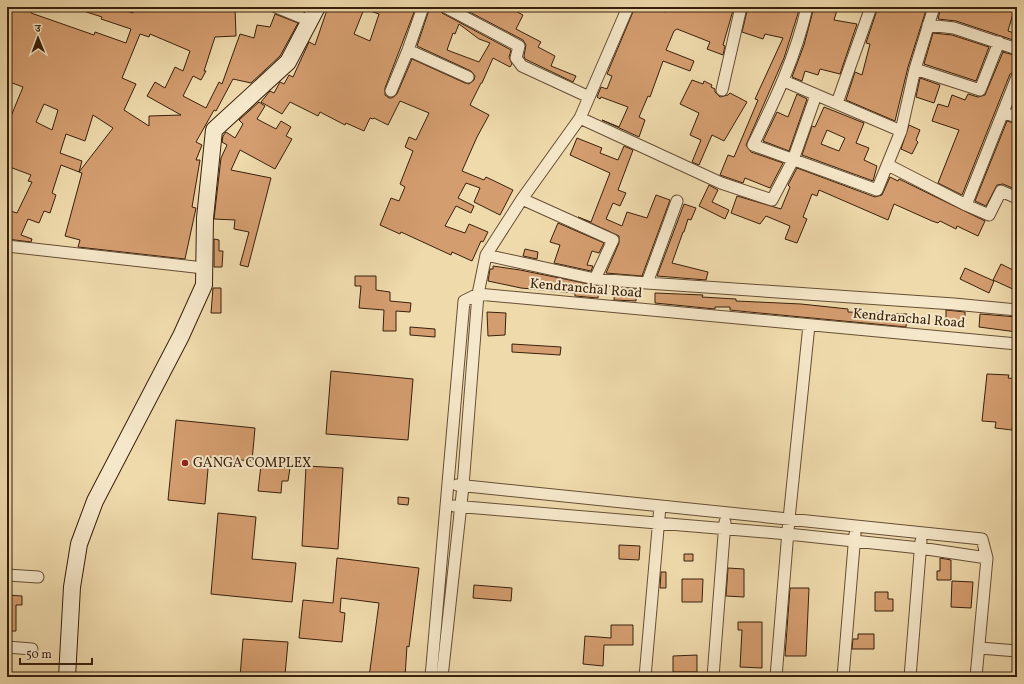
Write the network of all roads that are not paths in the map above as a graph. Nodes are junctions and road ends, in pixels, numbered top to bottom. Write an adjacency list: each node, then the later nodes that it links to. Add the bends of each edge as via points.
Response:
1 (276, 7): 9 (street)
2 (423, 7): 13 (street)
3 (445, 7): 21 (street, via 519,46 516,58 522,66)
4 (628, 7): 21 (street)
5 (741, 7): 18 (street)
6 (807, 7): 17 (street, via 802,30)
7 (871, 7): 22 (street)
8 (934, 7): 10 (street)
9 (314, 14): 35 (main road, via 288,62 214,130 205,218)
10 (928, 25): 11 (street, via 954,28); 14 (street)
11 (999, 42): 12 (street); 14 (street, via 980,90)
12 (1017, 49)
13 (408, 50): 15 (street); 19 (street)
14 (915, 69): 26 (street)
15 (468, 77)
16 (1017, 77): 23 (street)
17 (784, 81): 20 (street); 27 (street, via 753,145)
18 (722, 90)
19 (391, 91)
20 (816, 95): 22 (street); 27 (street)
21 (589, 97): 25 (street)
22 (837, 103): 26 (street)
23 (1004, 113): 24 (street); 32 (street)
24 (1017, 117)
25 (580, 118): 27 (street, via 721,183 772,200); 30 (street)
26 (901, 131): 28 (street)
27 (793, 160): 28 (street, via 877,190)
28 (888, 165): 32 (street)
29 (1017, 198): 32 (street, via 1001,191 989,215)
30 (522, 199): 34 (street); 36 (street, via 612,240)
31 (677, 201): 37 (street)
32 (966, 205)
33 (7, 246): 35 (street)
34 (486, 255): 36 (street); 38 (street)
35 (204, 268): 65 (main road, via 194,281 185,310 89,498 73,541); 66 (main road, via 204,285 190,317 96,501 79,544 72,587)
36 (595, 279): 37 (street)
37 (647, 283): 39 (street)
38 (478, 294): 40 (street, Kendranchal Road); 42 (street, via 464,301); 43 (street)
39 (1017, 310)
40 (809, 325): 41 (street, Kendranchal Road); 50 (street)
41 (1017, 344)
42 (448, 484): 43 (street); 45 (street)
43 (463, 486): 44 (street); 47 (street)
44 (593, 499): 46 (street); 49 (street)
45 (446, 505): 47 (street); 67 (street)
46 (660, 506): 48 (street); 51 (street)
47 (461, 507): 49 (street); 68 (street)
48 (726, 512): 50 (street); 53 (street)
49 (591, 518): 51 (street)
50 (789, 519): 52 (street); 55 (street)
51 (660, 524): 53 (street); 69 (street)
52 (855, 526): 54 (street); 56 (street)
53 (725, 528): 55 (street); 70 (street)
54 (921, 532): 57 (street); 58 (street, via 982,539)
55 (788, 534): 56 (street); 71 (street)
56 (855, 541): 57 (street); 72 (street)
57 (920, 548): 58 (street); 73 (street)
58 (987, 558): 62 (street)
59 (7, 575): 60 (street)
60 (38, 577)
61 (7, 647): 63 (street)
62 (980, 648): 64 (street); 74 (street)
63 (32, 649)
64 (1017, 651)
65 (60, 677)
66 (67, 677)
67 (431, 677)
68 (442, 677)
69 (645, 677)
70 (713, 677)
71 (776, 677)
72 (843, 677)
73 (910, 677)
74 (976, 677)

